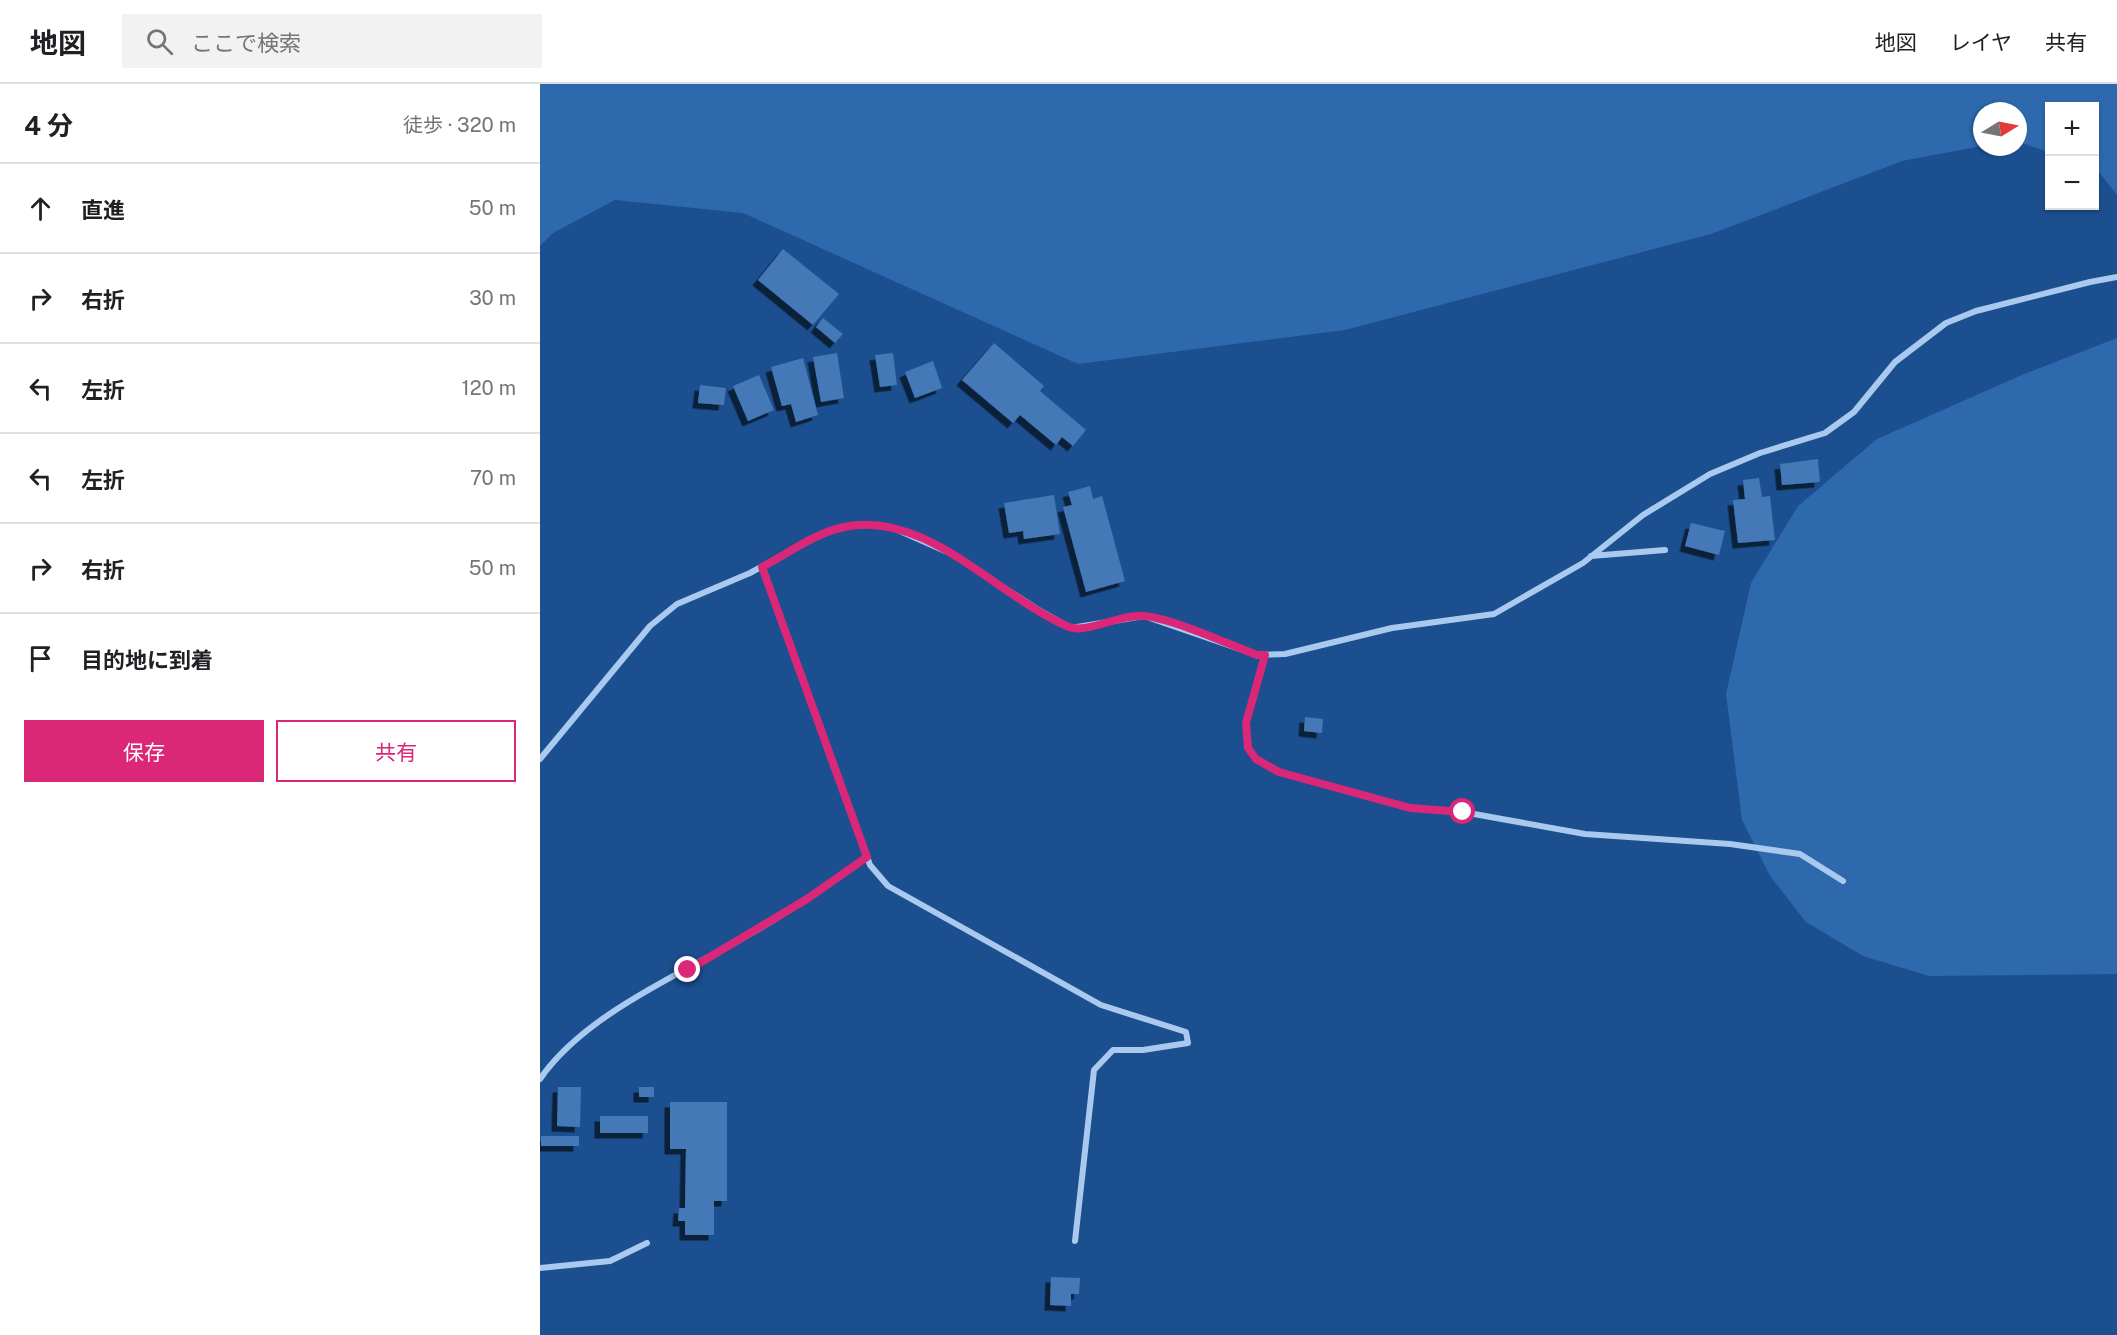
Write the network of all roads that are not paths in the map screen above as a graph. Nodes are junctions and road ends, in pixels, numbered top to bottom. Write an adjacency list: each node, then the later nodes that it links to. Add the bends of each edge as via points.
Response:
1 (2117, 277): 3 (street, via 1977,311 1946,323 1894,362 1854,412 1825,433 1710,474 1643,515)
2 (1665, 550): 3 (street)
3 (1591, 556): 5 (street, via 1494,614 1392,628 1285,654)
4 (762, 567): 5 (street, via 842,527 862,524 893,528 952,554 1071,628 1144,616); 6 (street, via 677,604 650,626); 7 (street)
5 (1265, 655): 8 (street, via 1246,723 1248,748 1256,759 1279,772 1410,808 1463,812 1585,834 1731,844 1800,854)
6 (540, 759)
7 (867, 857): 9 (street, via 757,930 636,997 575,1042); 10 (street, via 888,885 1101,1005 1186,1032 1188,1043 1176,1046 1113,1050 1094,1070)
8 (1843, 881)
9 (540, 1079)
10 (1075, 1241)
11 (647, 1243): 12 (street, via 610,1261)
12 (540, 1268)

